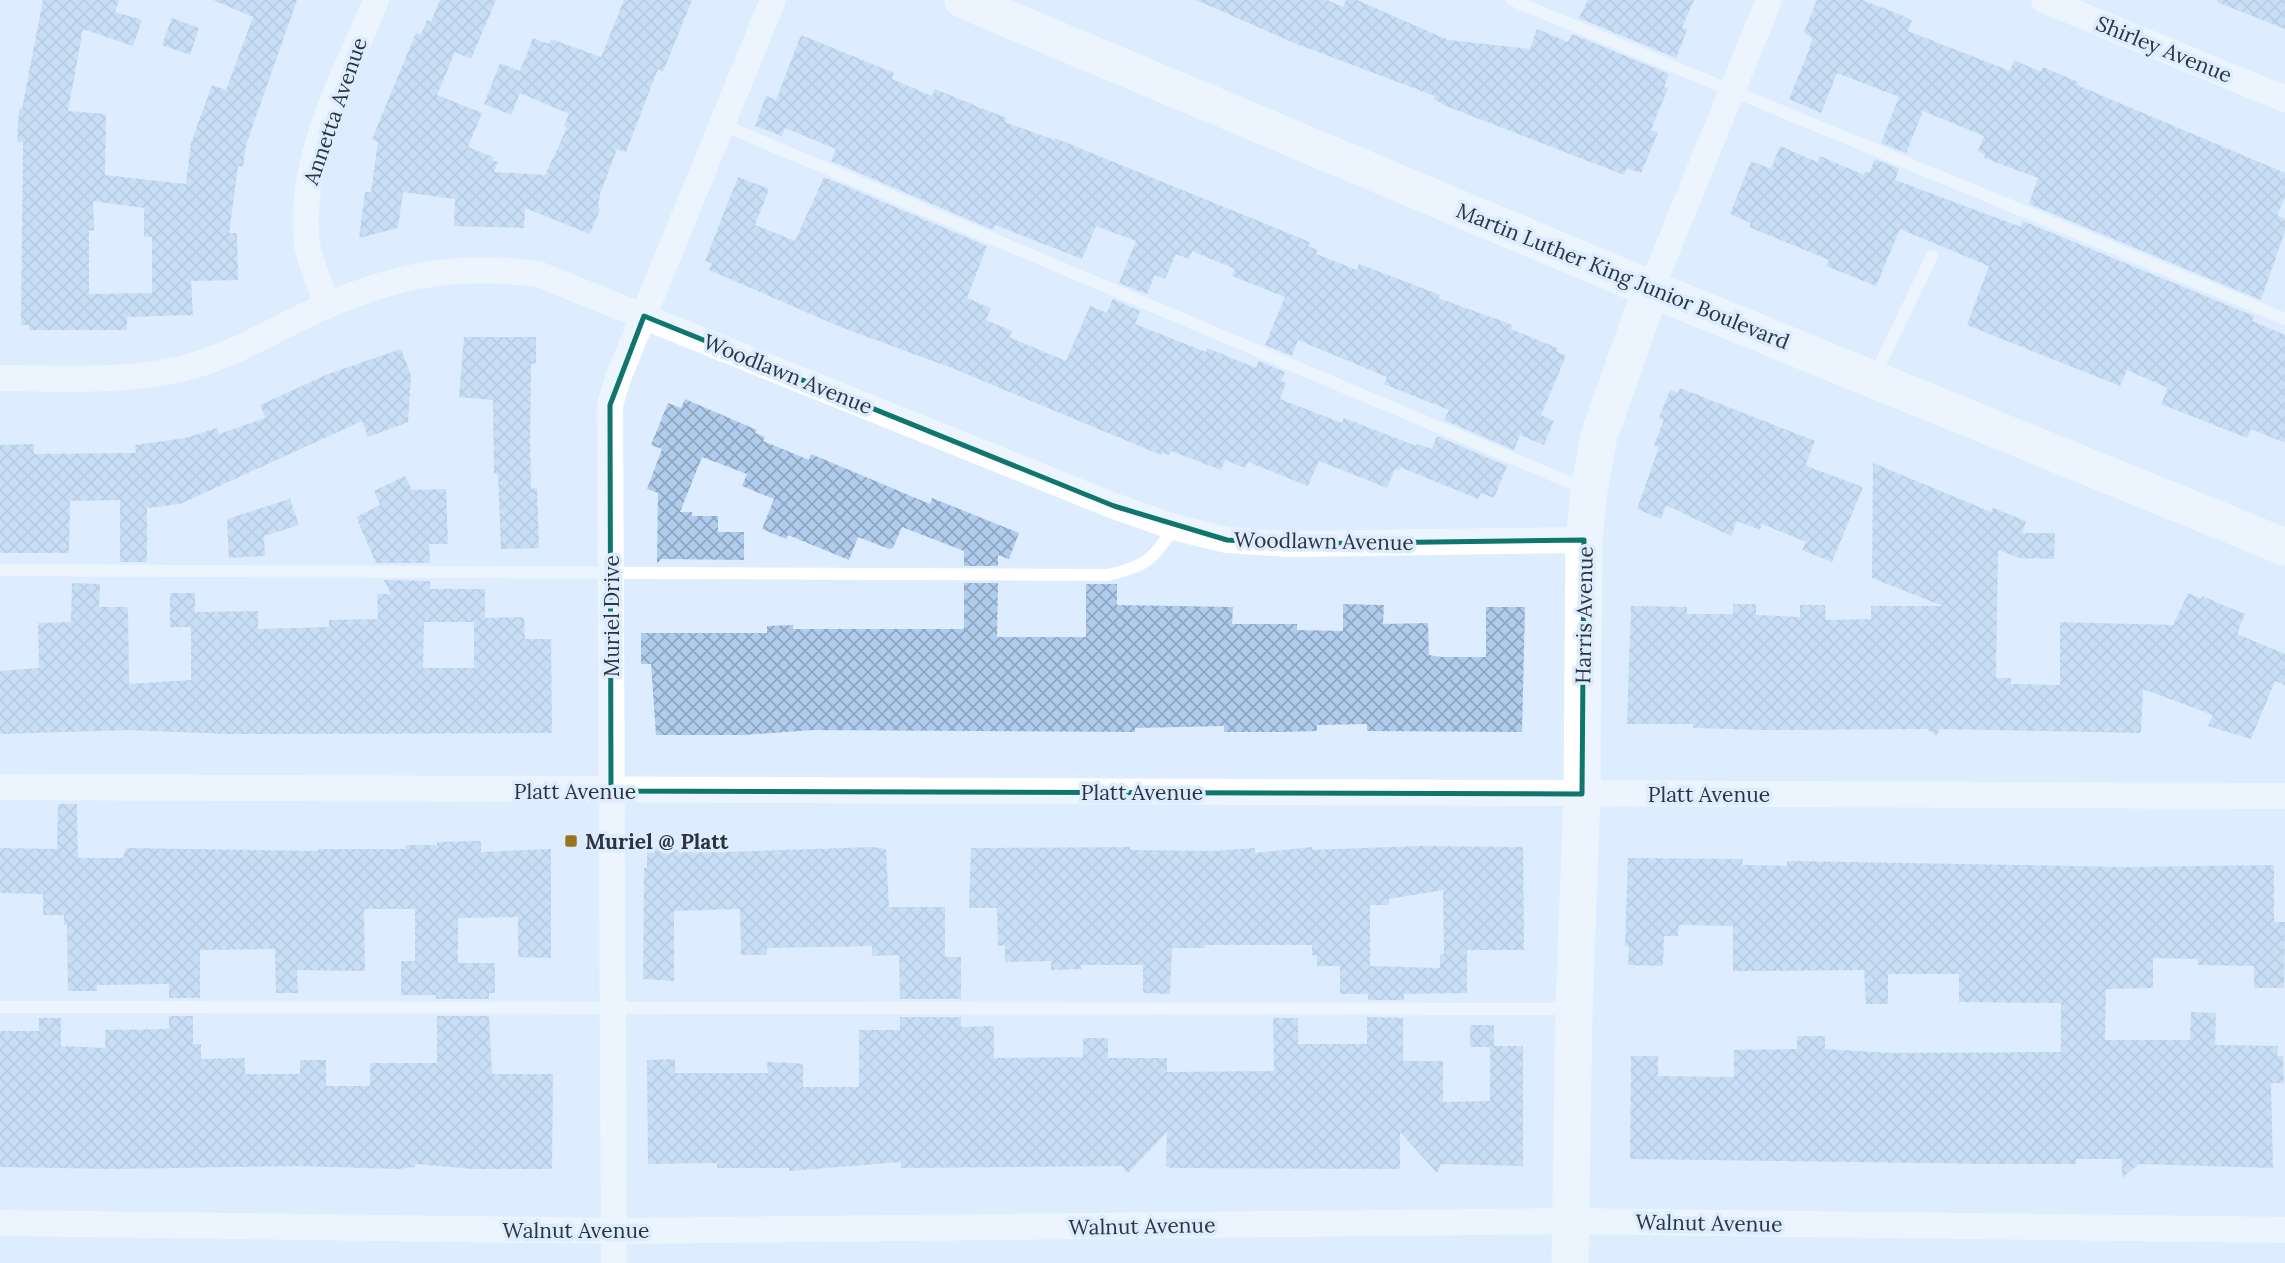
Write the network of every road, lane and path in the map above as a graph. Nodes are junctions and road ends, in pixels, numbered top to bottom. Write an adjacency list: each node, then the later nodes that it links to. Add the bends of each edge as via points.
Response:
1 (376, 0): 12 (street, Annetta Avenue, via 307,185 307,248)
2 (774, 0): 9 (street, Muriel Drive)
3 (963, 0): 11 (main road, Martin Luther King Junior Boulevard)
4 (1512, 0): 7 (lane)
5 (1769, 0): 7 (street, Harris Avenue)
6 (2044, 0): 8 (street, Shirley Avenue)
7 (1732, 91): 11 (street, Harris Avenue); 14 (lane)
8 (2285, 99)
9 (723, 125): 13 (street, Muriel Drive); 17 (lane)
10 (1932, 256): 16 (lane)
11 (1651, 289): 16 (main road, Martin Luther King Junior Boulevard); 17 (main road, Harris Avenue, via 1600,436)
12 (327, 305): 13 (street, Woodlawn Avenue, via 393,281 491,268 538,274); 15 (street, Woodlawn Avenue, via 230,353 184,368 93,378)
13 (644, 316): 18 (street, Woodlawn Avenue); 22 (street, Muriel Drive, via 610,405)
14 (2285, 319)
15 (0, 378)
16 (1873, 379): 20 (main road, Martin Luther King Junior Boulevard)
17 (1589, 490): 19 (main road, Harris Avenue)
18 (1174, 527): 19 (street, Woodlawn Avenue, via 1227,540 1288,544); 22 (lane, via 1157,554 1139,568 1107,575)
19 (1584, 540): 25 (main road, Harris Avenue)
20 (2285, 547)
21 (0, 570): 22 (lane)
22 (612, 572): 24 (street, Muriel Drive)
23 (0, 787): 24 (street, Platt Avenue)
24 (611, 791): 25 (street, Platt Avenue); 29 (street, Muriel Drive)
25 (1583, 794): 26 (street, Platt Avenue); 28 (main road, Harris Avenue)
26 (2285, 796)
27 (0, 1007): 29 (lane)
28 (1574, 1009): 29 (lane); 30 (main road, Harris Avenue)
29 (614, 1010): 33 (street, Muriel Drive)
30 (1569, 1221): 32 (street, Walnut Avenue); 33 (street, Walnut Avenue); 35 (main road, Harris Avenue)
31 (0, 1223): 33 (street, Walnut Avenue)
32 (2285, 1230)
33 (614, 1231): 34 (street, Muriel Drive)
34 (614, 1263)
35 (1570, 1263)

